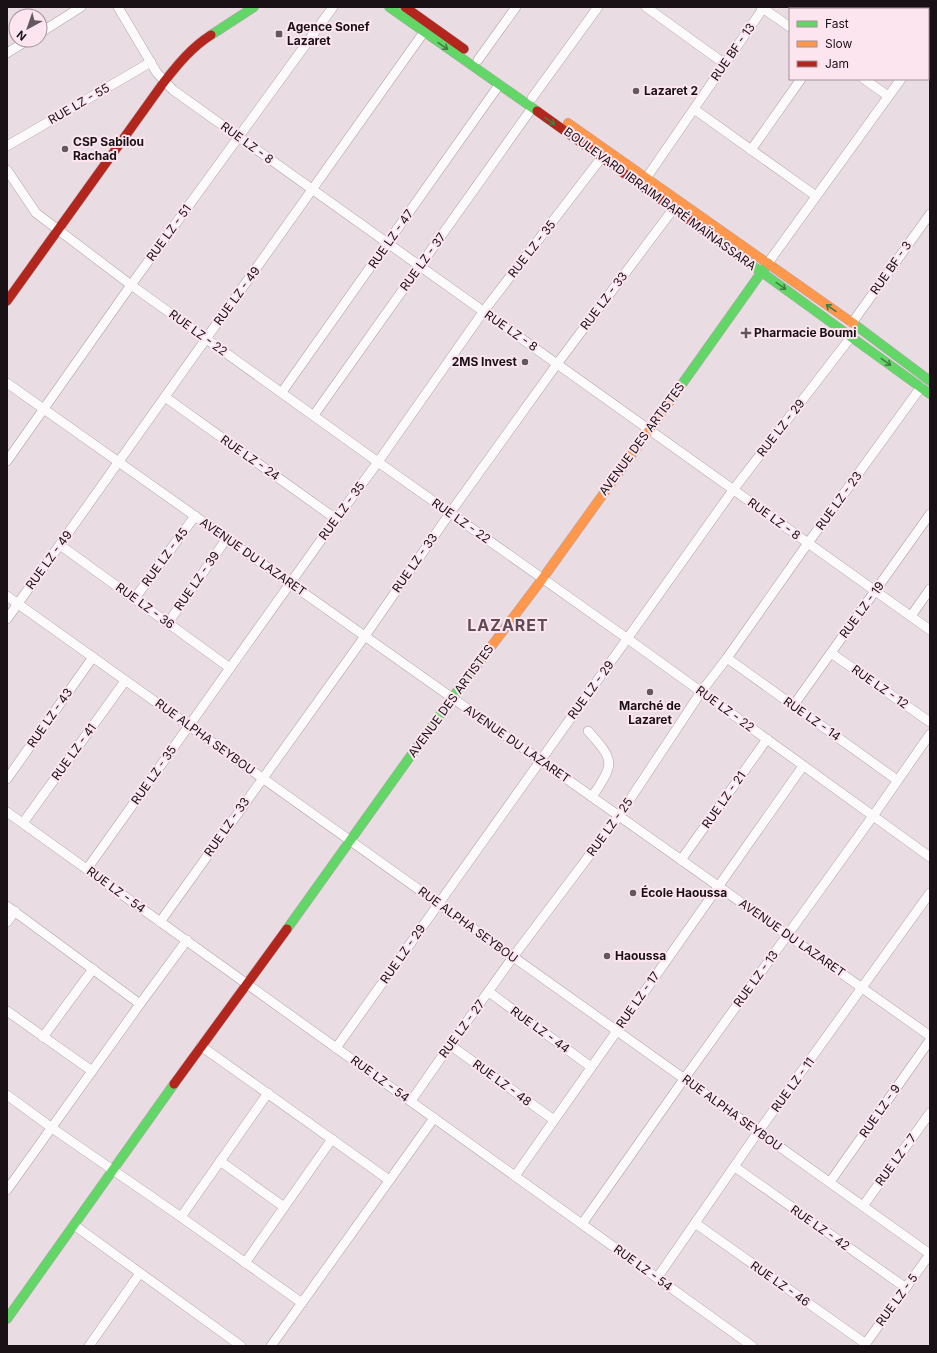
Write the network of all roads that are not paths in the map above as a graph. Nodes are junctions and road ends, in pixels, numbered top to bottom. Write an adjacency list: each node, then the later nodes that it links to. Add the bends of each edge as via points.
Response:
1 (81, 7): 11 (street)
2 (118, 7): 15 (street, RUE LZ - 8)
3 (254, 7): 20 (street, via 200,42)
4 (333, 7): 26 (street, RUE LZ - 51)
5 (389, 7): 13 (street, BOULEVARD IBRAIM BARÉ MAÏNASSARA)
6 (406, 7): 14 (street, BOULEVARD IBRAIM BARÉ MAÏNASSARA)
7 (516, 7): 14 (street)
8 (598, 7): 23 (street)
9 (646, 7): 16 (street)
10 (763, 8): 12 (street); 16 (street, RUE BF - 13)
11 (48, 27)
12 (789, 27)
13 (424, 32): 21 (street, BOULEVARD IBRAIM BARÉ MAÏNASSARA, one-way to 21); 32 (street, RUE LZ - 49)
14 (478, 60): 23 (street, BOULEVARD IBRAIM BARÉ MAÏNASSARA)
15 (151, 62): 20 (street, RUE LZ - 8); 27 (street, RUE LZ - 55)
16 (725, 64): 25 (street, RUE BF - 13)
17 (800, 80): 28 (street)
18 (865, 80): 22 (street)
19 (900, 80): 22 (street)
20 (164, 82): 26 (street, RUE LZ - 8); 36 (street)
21 (499, 85): 24 (street, BOULEVARD IBRAIM BARÉ MAÏNASSARA); 37 (street, RUE LZ - 47)
22 (888, 96): 33 (street)
23 (532, 98): 31 (street, BOULEVARD IBRAIM BARÉ MAÏNASSARA)
24 (532, 108): 29 (street, BOULEVARD IBRAIM BARÉ MAÏNASSARA, one-way to 29); 39 (street, RUE LZ - 37)
25 (694, 109): 28 (street); 31 (street, RUE BF - 13)
26 (239, 137): 32 (street, RUE LZ - 8); 41 (street, RUE LZ - 51)
27 (7, 146)
28 (751, 150): 33 (street)
29 (602, 157): 34 (street, BOULEVARD IBRAIM BARÉ MAÏNASSARA); 43 (street, RUE LZ - 35)
30 (7, 170): 36 (street, RUE LZ - 22, via 36,213)
31 (647, 177): 38 (street, BOULEVARD IBRAIM BARÉ MAÏNASSARA)
32 (312, 191): 37 (street, RUE LZ - 8); 46 (street, RUE LZ - 49)
33 (816, 196): 38 (street)
34 (674, 208): 40 (street, BOULEVARD IBRAIM BARÉ MAÏNASSARA); 47 (street, RUE LZ - 33)
35 (930, 214): 44 (street, RUE BF - 3)
36 (58, 229): 41 (street, RUE LZ - 22); 42 (street)
37 (387, 244): 39 (street, RUE LZ - 8); 51 (street, RUE LZ - 47)
38 (768, 263): 40 (street, AVENUE DES ARTISTES); 44 (street, BOULEVARD IBRAIM BARÉ MAÏNASSARA, one-way to 38)
39 (420, 266): 43 (street, RUE LZ - 8); 55 (street, RUE LZ - 37)
40 (762, 272): 45 (street, BOULEVARD IBRAIM BARÉ MAÏNASSARA, one-way to 45); 56 (street, AVENUE DES ARTISTES)
41 (131, 285): 46 (street, RUE LZ - 22); 54 (street, RUE LZ - 51)
42 (9, 294)
43 (483, 312): 47 (street, RUE LZ - 8); 59 (street, RUE LZ - 35)
44 (852, 323): 48 (street, BOULEVARD IBRAIM BARÉ MAÏNASSARA)
45 (851, 337): 50 (street, BOULEVARD IBRAIM BARÉ MAÏNASSARA, one-way to 50); 60 (street, RUE LZ - 29)
46 (206, 339): 51 (street, RUE LZ - 22); 53 (street, RUE LZ - 49)
47 (557, 364): 56 (street, RUE LZ - 8); 61 (street, RUE LZ - 33)
48 (930, 381)
49 (7, 383): 54 (street, AVENUE DU LAZARET)
50 (921, 387): 52 (street, BOULEVARD IBRAIM BARÉ MAÏNASSARA); 66 (street, RUE LZ - 23)
51 (282, 392): 55 (street, RUE LZ - 22)
52 (930, 394)
53 (165, 397): 58 (street, RUE LZ - 49); 64 (street, RUE LZ - 24)
54 (44, 409): 57 (street, RUE LZ - 51); 58 (street, AVENUE DU LAZARET)
55 (314, 415): 59 (street, RUE LZ - 22)
56 (649, 429): 60 (street, RUE LZ - 8); 68 (street, AVENUE DES ARTISTES)
57 (7, 461)
58 (118, 462): 63 (street, AVENUE DU LAZARET); 67 (street, RUE LZ - 49)
59 (378, 462): 61 (street, RUE LZ - 22); 64 (street, RUE LZ - 35)
60 (733, 490): 66 (street, RUE LZ - 8); 80 (street, RUE LZ - 29)
61 (450, 513): 68 (street, RUE LZ - 22); 79 (street, RUE LZ - 33)
62 (930, 514): 71 (street, RUE LZ - 19)
63 (195, 516): 65 (street, AVENUE DU LAZARET); 73 (street, RUE LZ - 45)
64 (336, 518): 69 (street, RUE LZ - 35)
65 (227, 538): 69 (street, AVENUE DU LAZARET); 77 (street, RUE LZ - 39)
66 (808, 543): 71 (street, RUE LZ - 8); 83 (street, RUE LZ - 23)
67 (60, 545): 73 (street, RUE LZ - 36); 74 (street, RUE LZ - 49)
68 (543, 578): 80 (street, RUE LZ - 22); 87 (street, AVENUE DES ARTISTES)
69 (290, 583): 79 (street, AVENUE DU LAZARET); 84 (street, RUE LZ - 35)
70 (930, 589): 75 (street)
71 (875, 591): 75 (street, RUE LZ - 8); 81 (street, RUE LZ - 19)
72 (7, 596): 74 (street, RUE ALPHA SEYBOU)
73 (135, 598): 77 (street, RUE LZ - 36)
74 (18, 604): 76 (street, RUE LZ - 49); 82 (street, RUE ALPHA SEYBOU)
75 (911, 616): 78 (street, RUE LZ - 8)
76 (7, 619)
77 (168, 623): 84 (street, RUE LZ - 36)
78 (930, 630)
79 (365, 636): 87 (street, AVENUE DU LAZARET); 96 (street, RUE LZ - 33)
80 (628, 639): 86 (street, RUE LZ - 22); 94 (street, RUE LZ - 29)
81 (831, 653): 88 (street, RUE LZ - 19); 89 (street, RUE LZ - 12)
82 (93, 657): 85 (street, RUE ALPHA SEYBOU); 97 (street, RUE LZ - 43)
83 (727, 658): 86 (street, RUE LZ - 23); 88 (street, RUE LZ - 14)
84 (230, 668): 90 (street, RUE LZ - 35)
85 (125, 680): 90 (street, RUE ALPHA SEYBOU); 103 (street, RUE LZ - 41)
86 (701, 692): 93 (street, RUE LZ - 22); 101 (street, RUE LZ - 25)
87 (452, 698): 94 (street, AVENUE DU LAZARET); 104 (street, AVENUE DES ARTISTES)
88 (794, 706): 98 (street, RUE LZ - 14)
89 (930, 722)
90 (189, 726): 96 (street, RUE ALPHA SEYBOU); 107 (street, RUE LZ - 35)
91 (588, 731): 99 (street, via 602,746 609,761 606,776)
92 (930, 734): 98 (street, RUE LZ - 13)
93 (767, 739): 95 (street, RUE LZ - 22); 106 (street, RUE LZ - 21)
94 (540, 760): 99 (street, AVENUE DU LAZARET); 110 (street, RUE LZ - 29)
95 (803, 766): 102 (street, RUE LZ - 22); 108 (street, RUE LZ - 17)
96 (262, 778): 104 (street, RUE ALPHA SEYBOU); 113 (street, RUE LZ - 33)
97 (7, 779)
98 (897, 780): 102 (street, RUE LZ - 13)
99 (592, 797): 101 (street, AVENUE DU LAZARET)
100 (8, 816): 103 (street, RUE LZ - 54)
101 (618, 816): 106 (street, AVENUE DU LAZARET); 116 (street, RUE LZ - 25)
102 (873, 816): 105 (street, RUE LZ - 22); 114 (street, RUE LZ - 13)
103 (23, 823): 107 (street, RUE LZ - 54)
104 (350, 840): 110 (street, RUE ALPHA SEYBOU); 118 (street, AVENUE DES ARTISTES)
105 (930, 857)
106 (682, 860): 108 (street, AVENUE DU LAZARET)
107 (87, 869): 113 (street, RUE LZ - 54)
108 (718, 886): 114 (street, AVENUE DU LAZARET); 123 (street, RUE LZ - 17)
109 (930, 893): 119 (street, RUE LZ - 11)
110 (438, 904): 116 (street, RUE ALPHA SEYBOU); 129 (street, RUE LZ - 29)
111 (11, 908): 112 (street); 117 (street)
112 (7, 922)
113 (160, 922): 115 (street, RUE LZ - 54)
114 (788, 936): 119 (street, AVENUE DU LAZARET); 132 (street, RUE LZ - 13)
115 (187, 940): 118 (street, RUE LZ - 54); 121 (street)
116 (513, 957): 120 (street, RUE LZ - 27); 123 (street, RUE ALPHA SEYBOU)
117 (92, 969): 121 (street); 125 (street)
118 (248, 984): 128 (street, AVENUE DES ARTISTES); 129 (street, RUE LZ - 54)
119 (862, 988): 124 (street, AVENUE DU LAZARET); 140 (street, RUE LZ - 11)
120 (489, 992): 127 (street, RUE LZ - 27); 130 (street, RUE LZ - 44)
121 (140, 1004): 131 (street)
122 (7, 1011): 125 (street)
123 (616, 1031): 130 (street, RUE LZ - 17); 132 (street, RUE ALPHA SEYBOU)
124 (930, 1036)
125 (43, 1037): 131 (street)
126 (930, 1040): 147 (street, RUE LZ - 9)
127 (450, 1045): 135 (street, RUE LZ - 27); 138 (street, RUE LZ - 48)
128 (201, 1046): 133 (street); 144 (street, AVENUE DES ARTISTES)
129 (336, 1048): 135 (street, RUE LZ - 54)
130 (591, 1067): 138 (street, RUE LZ - 17)
131 (92, 1072): 139 (street)
132 (684, 1079): 140 (street, RUE ALPHA SEYBOU); 153 (street, RUE LZ - 13)
133 (268, 1093): 141 (street); 142 (street)
134 (7, 1095): 139 (street)
135 (411, 1101): 137 (street, RUE LZ - 54)
136 (930, 1113): 149 (street, RUE LZ - 7)
137 (434, 1118): 145 (street, RUE LZ - 54); 146 (street)
138 (554, 1120): 145 (street, RUE LZ - 17)
139 (52, 1128): 144 (street); 148 (street)
140 (758, 1132): 143 (street, RUE LZ - 11); 147 (street, RUE ALPHA SEYBOU)
141 (332, 1138): 146 (street); 150 (street)
142 (220, 1161): 150 (street); 151 (street)
143 (734, 1167): 152 (street, RUE LZ - 11); 159 (street, RUE LZ - 42)
144 (114, 1170): 151 (street); 154 (street, AVENUE DES ARTISTES)
145 (514, 1176): 153 (street, RUE LZ - 54)
146 (389, 1180): 160 (street)
147 (830, 1182): 149 (street, RUE ALPHA SEYBOU)
148 (9, 1185)
149 (863, 1206): 155 (street, RUE ALPHA SEYBOU)
150 (284, 1207): 156 (street)
151 (181, 1217): 156 (street)
152 (695, 1223): 158 (street, RUE LZ - 11); 162 (street, RUE LZ - 46)
153 (582, 1224): 158 (street, RUE LZ - 54)
154 (74, 1225): 157 (street); 161 (street, AVENUE DES ARTISTES)
155 (930, 1254): 159 (street, RUE LZ - 5)
156 (245, 1262): 160 (street)
157 (140, 1273): 163 (street); 164 (street)
158 (657, 1278): 166 (street, RUE LZ - 54)
159 (906, 1288): 162 (street, RUE LZ - 5)
160 (302, 1303): 165 (street)
161 (7, 1319)
162 (865, 1345)
163 (89, 1346)
164 (242, 1346)
165 (271, 1346)
166 (752, 1346)

